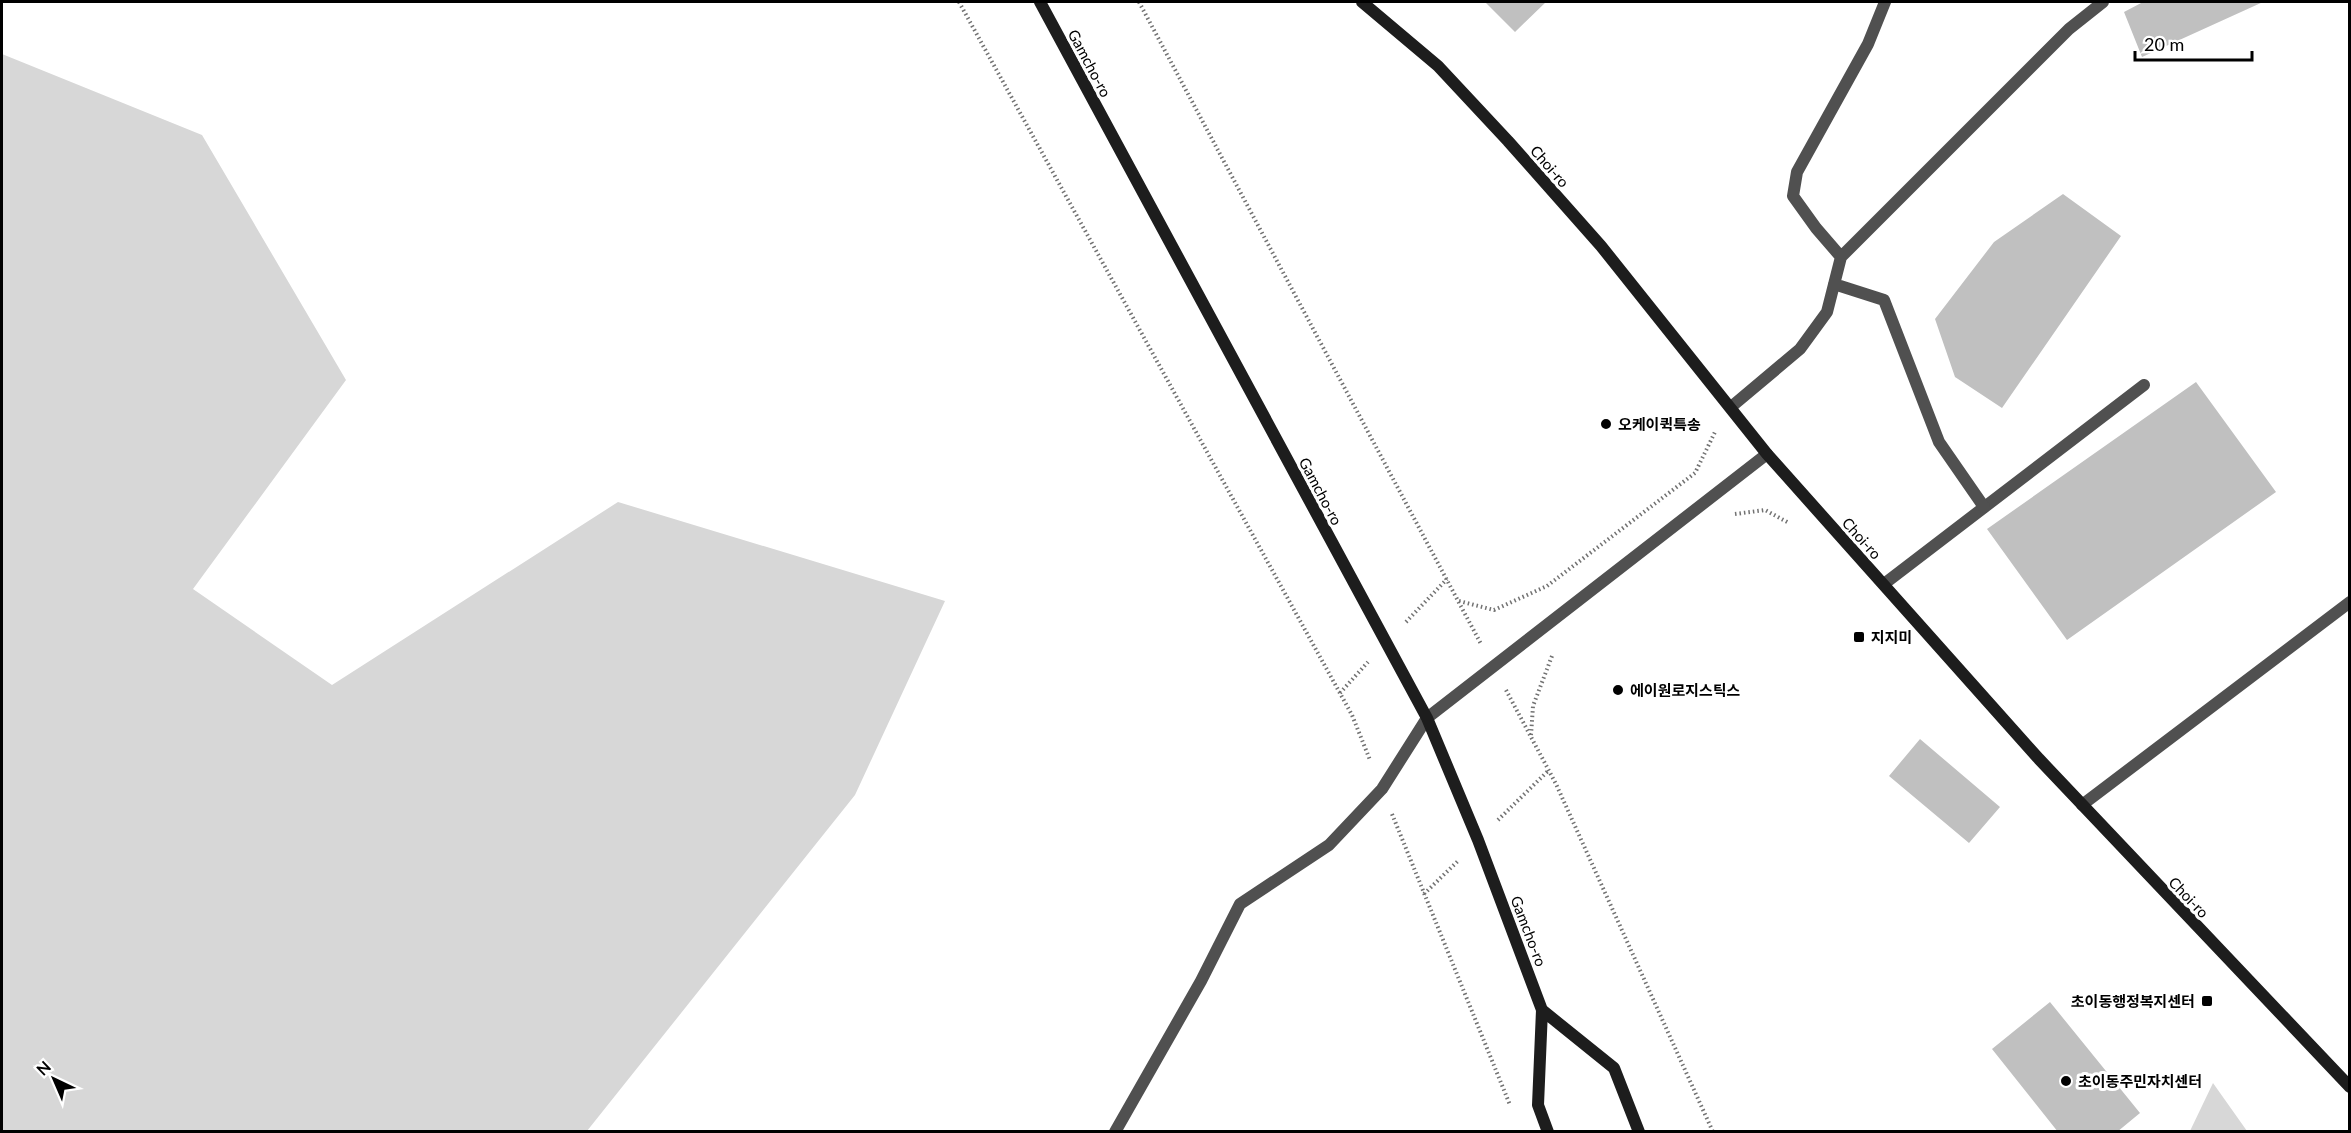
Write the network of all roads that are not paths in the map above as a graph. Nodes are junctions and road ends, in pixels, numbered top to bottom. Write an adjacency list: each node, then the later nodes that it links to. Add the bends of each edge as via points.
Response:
1 (1040, 2): 13 (street, Gamcho-ro)
2 (1362, 2): 8 (street, Choi-ro, via 1438,66 1508,141 1601,246)
3 (1885, 2): 5 (street, via 1868,44 1797,172 1793,196)
4 (2103, 2): 5 (street, via 2069,29)
5 (1841, 257): 6 (street)
6 (1834, 284): 8 (street, via 1827,312 1800,349); 10 (street, via 1884,300 1939,442)
7 (2144, 385): 10 (street)
8 (1731, 408): 9 (street, Choi-ro)
9 (1767, 453): 11 (street, Choi-ro); 13 (street)
10 (1984, 507): 11 (street)
11 (1884, 584): 14 (street, Choi-ro)
12 (2349, 602): 14 (street)
13 (1427, 718): 15 (street, Gamcho-ro); 17 (street, via 1382,789 1329,845 1239,904 1201,981)
14 (2082, 805): 16 (street, Choi-ro)
15 (1542, 1010): 18 (street, Gamcho-ro, via 1538,1105); 19 (street, via 1614,1068)
16 (2349, 1087)
17 (1115, 1131)
18 (1548, 1131)
19 (1639, 1131)

